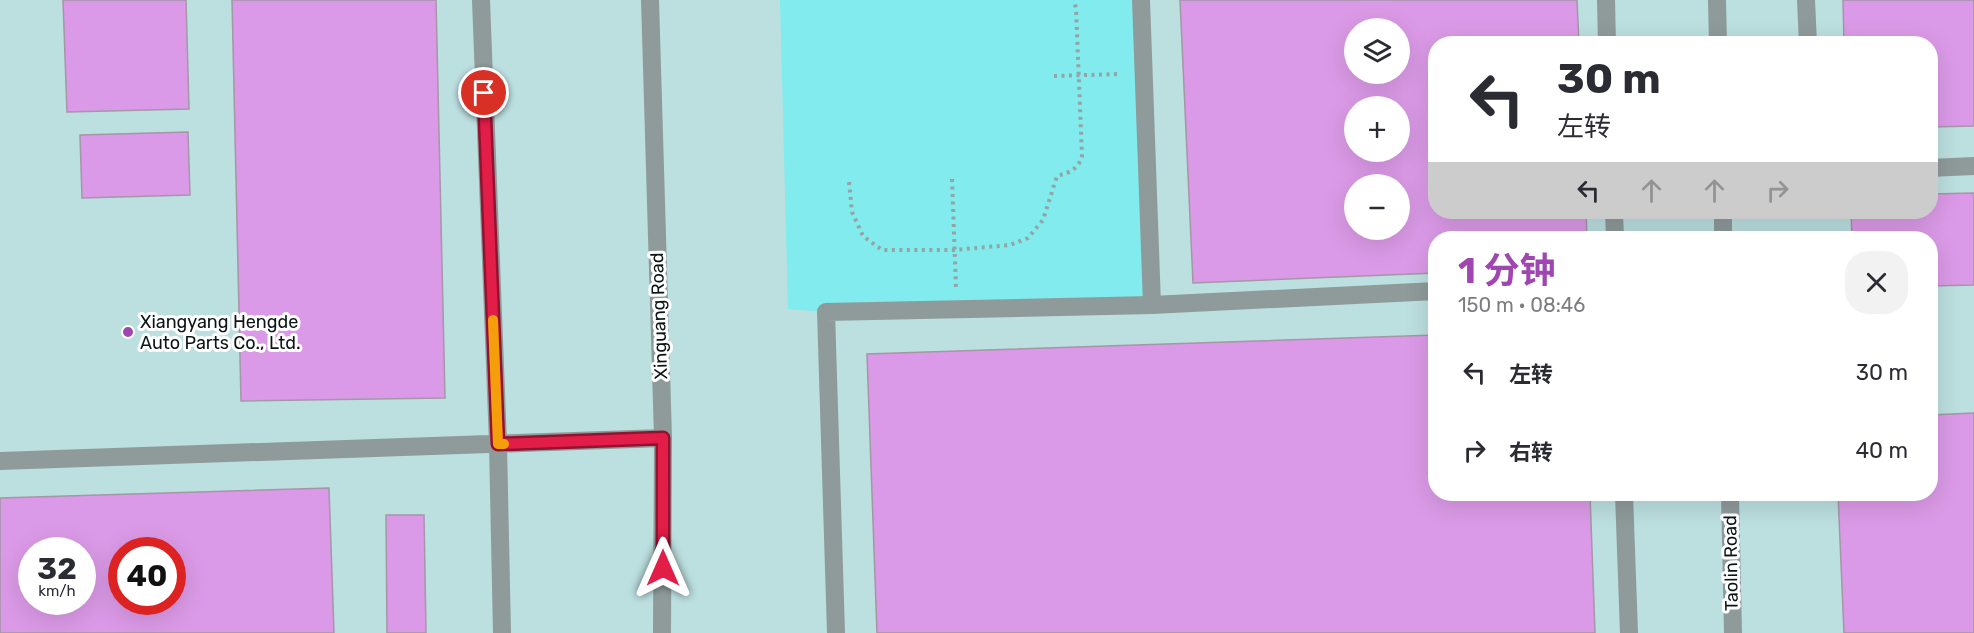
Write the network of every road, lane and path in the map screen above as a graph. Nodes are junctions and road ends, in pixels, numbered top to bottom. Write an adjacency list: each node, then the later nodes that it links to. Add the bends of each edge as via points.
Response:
1 (481, 0): 23 (street)
2 (650, 0): 22 (street, Xinguang Road)
3 (1074, 0): 12 (path)
4 (1141, 0): 11 (street)
5 (1606, 0): 8 (street)
6 (1717, 0): 9 (street)
7 (1806, 0): 10 (street)
8 (1607, 36)
9 (1718, 36)
10 (1808, 36)
11 (1143, 74): 12 (path); 20 (street)
12 (1079, 75): 13 (path); 18 (path, via 1082,156 1074,171 1057,176 1043,220 1028,238 1010,245)
13 (1054, 76)
14 (1974, 166): 15 (street)
15 (1938, 168)
16 (952, 179): 18 (path)
17 (849, 182): 18 (path, via 852,212 863,236 882,250)
18 (954, 250): 21 (path)
19 (1428, 291): 20 (street)
20 (1152, 305): 21 (street)
21 (957, 309): 29 (street, via 826,312)
22 (663, 438): 23 (street); 28 (street, Xinguang Road)
23 (498, 444): 24 (street); 27 (street)
24 (0, 461)
25 (1624, 501): 30 (street)
26 (1730, 501): 31 (street, Taolin Road)
27 (502, 633)
28 (662, 633)
29 (836, 633)
30 (1629, 633)
31 (1733, 633)

